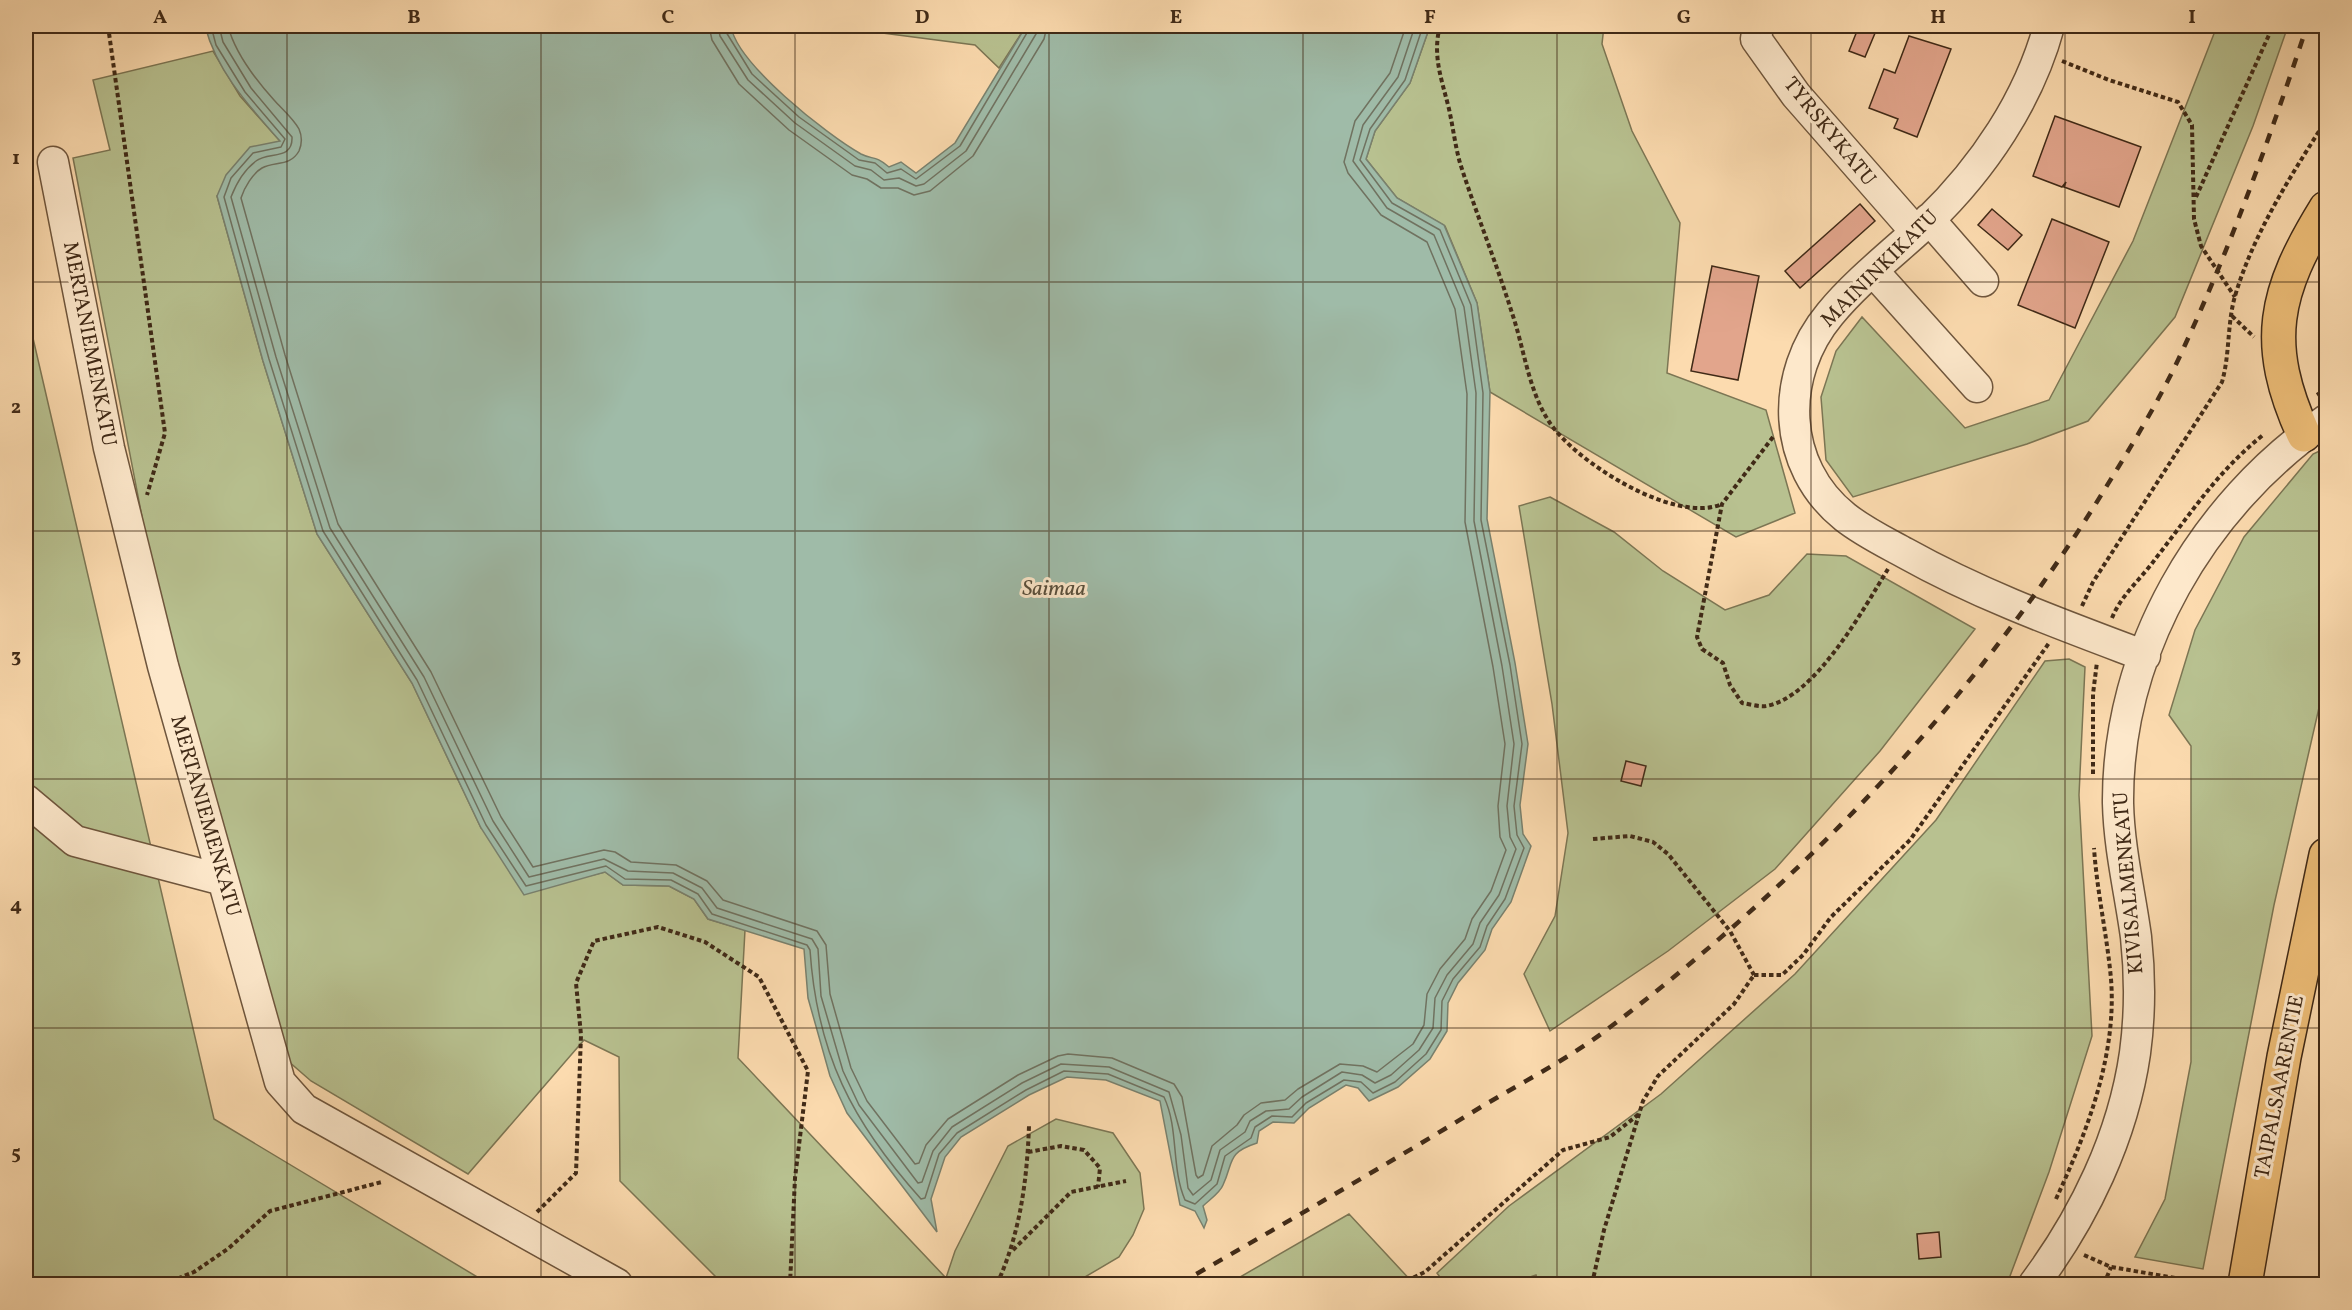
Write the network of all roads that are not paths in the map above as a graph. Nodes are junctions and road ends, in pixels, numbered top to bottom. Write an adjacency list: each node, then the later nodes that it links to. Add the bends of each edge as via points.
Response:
1 (1758, 26): 5 (street, TYRSKYKATU, via 1756,39 1796,94)
2 (2046, 39): 5 (street, MAININKIKATU, via 2003,129 1969,178)
3 (53, 162): 13 (street, MERTANIEMENKATU, via 111,459)
4 (2326, 208): 9 (main road, via 2295,263 2282,298 2278,329 2278,360 2293,411)
5 (1922, 225): 6 (street, MAININKIKATU); 7 (street, TYRSKYKATU)
6 (1874, 271): 8 (street); 10 (street, MAININKIKATU, via 1830,314 1811,341 1797,378 1792,405 1795,430 1813,481 1833,505 1864,531 1926,565)
7 (1983, 281)
8 (1977, 387)
9 (2315, 428): 10 (street, KIVISALMENKATU, via 2244,491 2200,544 2162,612)
10 (2145, 656): 15 (street, KIVISALMENKATU, via 2122,745 2118,803 2136,939 2135,1053 2120,1119 2105,1162 2063,1245)
11 (26, 800): 13 (street, via 75,841)
12 (2326, 855): 16 (main road, TAIPALSAARENTIE, via 2284,1057)
13 (223, 880): 14 (street, MERTANIEMENKATU, via 280,1082 304,1109)
14 (617, 1284)
15 (2034, 1284)
16 (2245, 1284)

